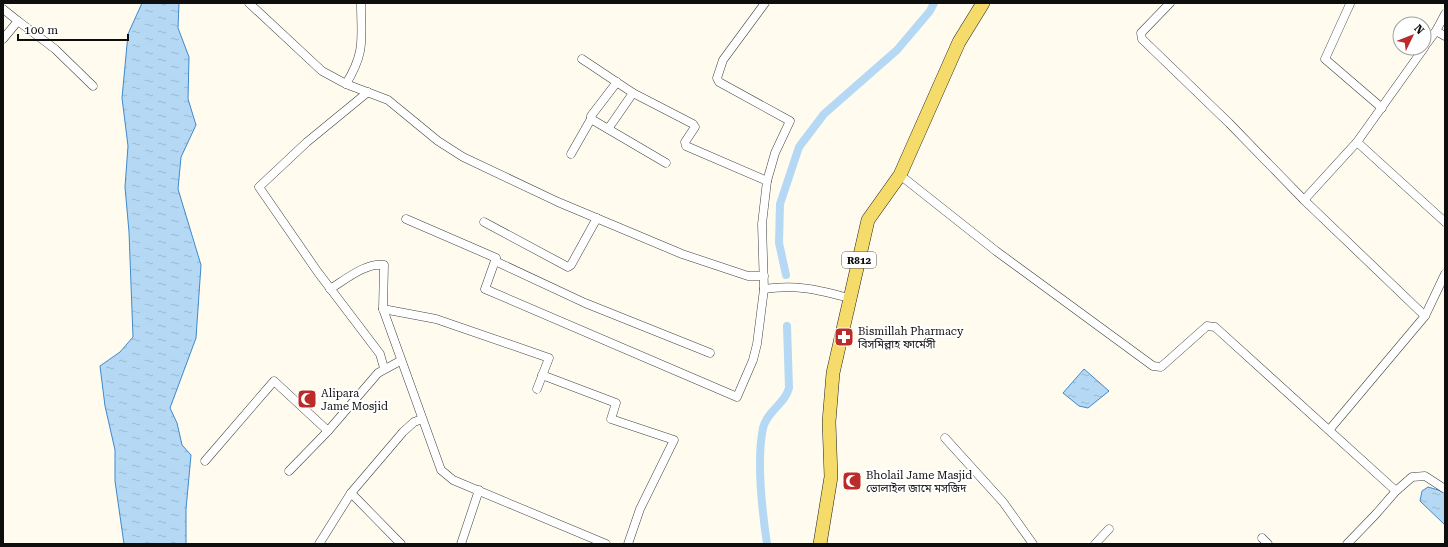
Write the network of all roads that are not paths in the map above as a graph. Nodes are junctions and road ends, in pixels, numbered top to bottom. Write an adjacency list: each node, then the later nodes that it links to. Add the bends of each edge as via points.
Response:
1 (249, 3): 17 (street, via 322,71)
2 (361, 3): 17 (street, via 363,42 357,66)
3 (765, 3): 28 (street, via 723,60 716,78 790,121 775,154)
4 (983, 3): 27 (main road, R812, via 959,42)
5 (1170, 3): 29 (street, via 1141,33 1142,39)
6 (1350, 4): 21 (street, via 1325,59)
7 (3, 9): 9 (street)
8 (1445, 14): 10 (street)
9 (18, 21): 13 (street); 18 (street, via 55,49)
10 (1436, 31): 11 (street); 12 (street)
11 (1445, 36)
12 (1432, 37)
13 (3, 39)
14 (1418, 56): 21 (street)
15 (582, 58): 16 (street)
16 (617, 82): 20 (street); 22 (street)
17 (346, 84): 19 (street)
18 (93, 86)
19 (368, 92): 30 (street, via 388,100 438,141 463,157); 37 (street, via 307,142 259,187)
20 (633, 93): 23 (street); 28 (street, via 695,126 685,142 686,146)
21 (1382, 108): 24 (street)
22 (591, 119): 23 (street); 25 (street)
23 (608, 129): 26 (street)
24 (1357, 142): 29 (street); 33 (street)
25 (571, 154)
26 (666, 163)
27 (900, 175): 39 (main road, R812, via 868,220); 48 (street, via 996,251 1153,366 1161,367 1207,326 1212,325)
28 (767, 181): 36 (street, via 762,224)
29 (1304, 200): 41 (street)
30 (597, 218): 32 (street, via 568,267); 36 (street, via 682,254 748,276)
31 (406, 219): 34 (street, via 496,258)
32 (484, 222)
33 (1445, 222)
34 (495, 261): 38 (street, via 485,289 737,397 754,355); 42 (street, via 586,303)
35 (1445, 274): 41 (street)
36 (764, 276): 38 (street)
37 (330, 289): 40 (street, via 362,270 377,264 384,265); 44 (street, via 380,354)
38 (764, 289): 39 (street, via 784,286 811,288)
39 (849, 298): 64 (main road, R812, via 833,373 829,422 831,477)
40 (383, 309): 43 (street); 45 (street, via 436,319 549,358)
41 (1425, 316): 48 (street)
42 (710, 353)
43 (400, 361): 44 (street); 47 (street)
44 (384, 368): 49 (street)
45 (542, 375): 46 (street); 63 (street, via 616,403 611,419 674,440 640,509)
46 (537, 389)
47 (422, 419): 54 (street, via 441,470 453,480); 56 (street, via 414,422 403,432)
48 (1330, 429): 55 (street)
49 (328, 431): 51 (street, via 274,381); 52 (street)
50 (945, 438): 65 (street, via 1003,502)
51 (205, 461)
52 (289, 471)
53 (1445, 489): 55 (street, via 1425,476 1418,476 1412,477)
54 (479, 490): 61 (street); 62 (street)
55 (1396, 491): 68 (street)
56 (351, 493): 59 (street); 60 (street)
57 (1109, 529): 66 (street)
58 (1262, 538): 67 (street)
59 (318, 544)
60 (401, 544)
61 (461, 544)
62 (606, 544)
63 (628, 544)
64 (820, 544)
65 (1033, 544)
66 (1096, 544)
67 (1268, 544)
68 (1347, 544)

